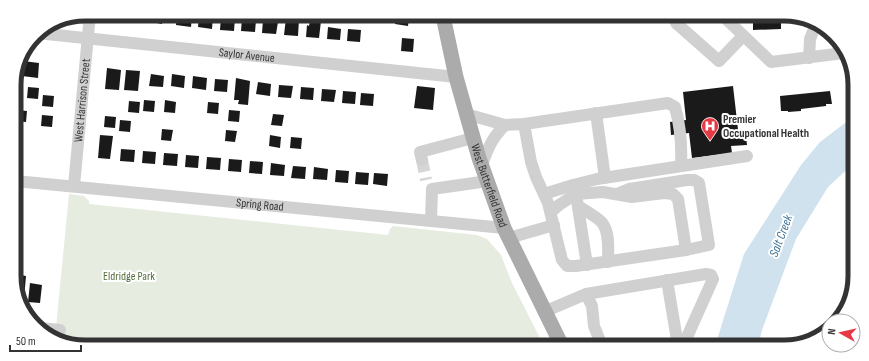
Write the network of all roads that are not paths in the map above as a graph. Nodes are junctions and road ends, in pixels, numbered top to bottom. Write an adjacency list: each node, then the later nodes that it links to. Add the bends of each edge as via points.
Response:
1 (89, 21): 8 (street, West Harrison Street)
2 (444, 21): 11 (main road, West Butterfield Road)
3 (678, 21): 7 (street, via 676,23 719,61)
4 (728, 21): 7 (street)
5 (814, 29): 10 (street)
6 (47, 34): 8 (street, Saylor Avenue)
7 (743, 36): 10 (street, via 771,62)
8 (87, 37): 11 (street, Saylor Avenue); 24 (street, West Harrison Street)
9 (840, 54): 10 (street)
10 (808, 58)
11 (456, 77): 12 (main road, West Butterfield Road)
12 (466, 114): 15 (street); 16 (main road, West Butterfield Road)
13 (596, 114): 14 (street); 20 (street, via 668,103 675,107 682,138); 21 (street)
14 (524, 124): 15 (street); 25 (street, via 531,162)
15 (505, 125): 19 (street, via 488,147)
16 (473, 138): 18 (street, via 420,152); 19 (main road, West Butterfield Road)
17 (747, 156): 20 (street)
18 (422, 160)
19 (482, 165): 22 (main road, West Butterfield Road)
20 (681, 166): 21 (street)
21 (606, 178): 25 (street)
22 (488, 181): 29 (street, via 429,185); 31 (main road, West Butterfield Road)
23 (21, 182): 24 (street, Spring Road)
24 (74, 186): 29 (street, Spring Road)
25 (544, 194): 28 (street)
26 (616, 194): 27 (street, via 603,192); 32 (street, via 632,197 673,194 678,199); 32 (street, via 629,189 687,180 699,183 709,245)
27 (577, 200): 28 (street); 33 (street, via 603,224 607,234); 34 (street)
28 (550, 212): 30 (street)
29 (431, 221): 31 (street, Spring Road)
30 (554, 225): 31 (street); 34 (street, via 562,260 567,266)
31 (507, 233): 37 (main road, West Butterfield Road)
32 (686, 250): 33 (street)
33 (608, 262): 34 (street)
34 (587, 265)
35 (667, 280): 36 (street); 42 (street); 43 (street, via 706,274 712,279)
36 (586, 294): 37 (street); 41 (street, via 592,306 594,326)
37 (546, 311): 40 (main road, West Butterfield Road)
38 (49, 329): 39 (street)
39 (60, 330)
40 (559, 340)
41 (600, 340)
42 (677, 340)
43 (686, 340)

